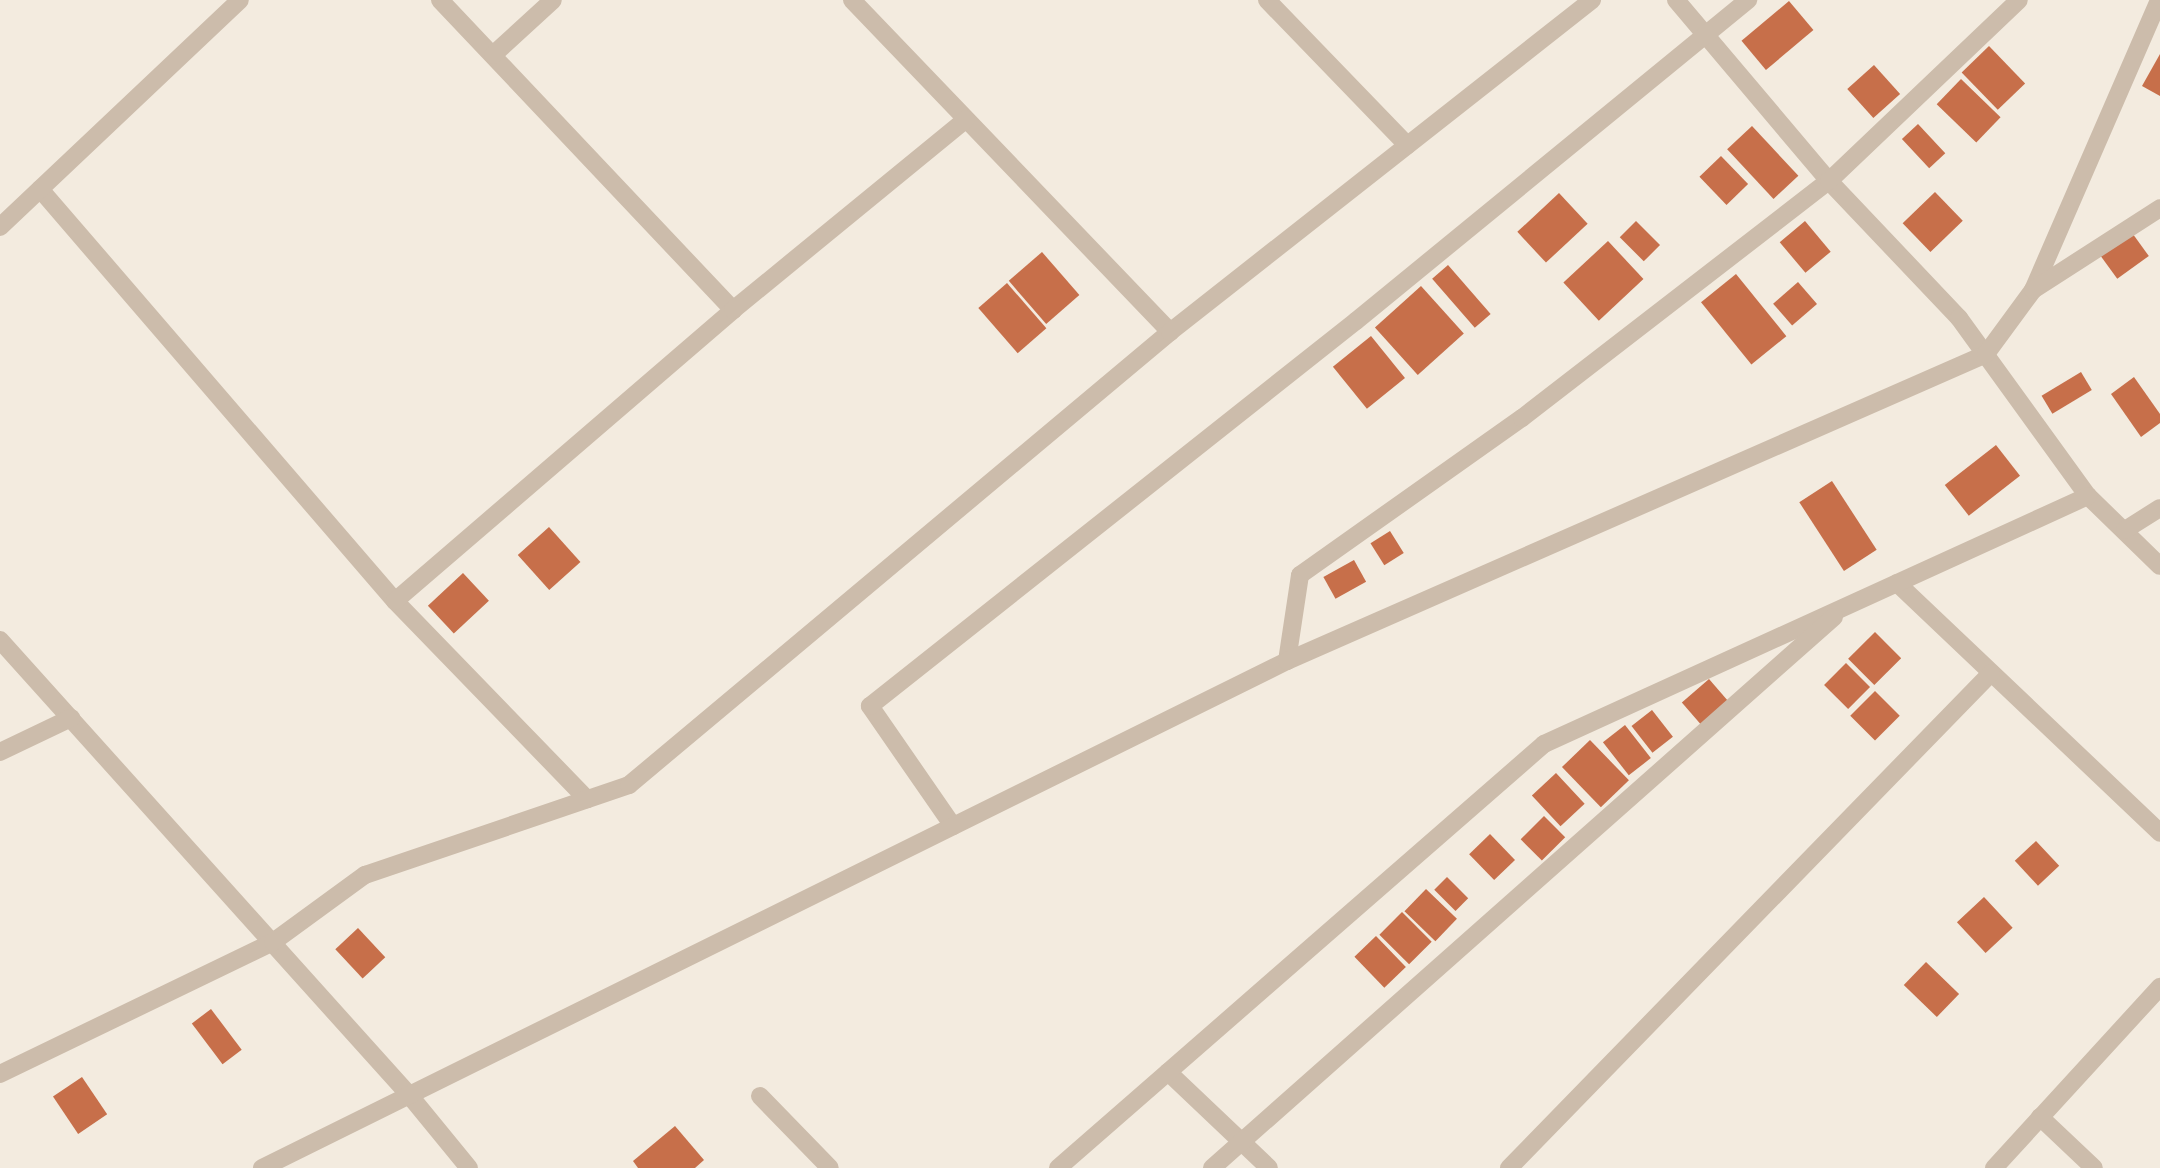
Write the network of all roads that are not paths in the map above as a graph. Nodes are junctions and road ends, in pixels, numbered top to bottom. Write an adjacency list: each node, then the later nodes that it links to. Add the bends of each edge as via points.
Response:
1 (240, 0): 16 (street)
2 (440, 0): 12 (street)
3 (553, 0): 12 (street)
4 (852, 0): 13 (street)
5 (1268, 0): 14 (street)
6 (1592, 0): 14 (street)
7 (1676, 0): 11 (street)
8 (1748, 0): 11 (street)
9 (2019, 0): 15 (street)
10 (2159, 0): 19 (street)
11 (1708, 34): 15 (street); 36 (street, via 1356,321 870,706)
12 (493, 55): 20 (street)
13 (966, 119): 20 (street); 21 (street)
14 (1407, 145): 21 (street)
15 (1829, 181): 22 (street, via 1959,318); 31 (street, via 1522,418 1300,575)
16 (40, 189): 18 (street); 28 (street)
17 (2160, 208): 19 (street)
18 (0, 227)
19 (2033, 290): 22 (street)
20 (733, 310): 28 (street)
21 (1170, 332): 35 (street, via 629,785)
22 (1986, 354): 23 (street); 31 (street)
23 (2088, 496): 25 (street); 27 (street)
24 (2160, 508): 25 (street)
25 (2125, 530): 26 (street)
26 (2160, 566)
27 (1897, 583): 29 (street); 32 (street)
28 (395, 600): 35 (street)
29 (1847, 606): 40 (street, via 1544,744); 45 (street)
30 (0, 640): 33 (street)
31 (1287, 661): 36 (street)
32 (1991, 673): 37 (street); 52 (street)
33 (71, 718): 34 (street); 38 (street)
34 (0, 752)
35 (587, 799): 38 (street, via 365,875)
36 (953, 826): 42 (street)
37 (2160, 833)
38 (273, 942): 41 (street); 42 (street)
39 (2160, 987): 44 (street)
40 (1167, 1072): 45 (street); 49 (street)
41 (0, 1074)
42 (410, 1096): 46 (street); 47 (street)
43 (760, 1096): 48 (street)
44 (2040, 1118): 53 (street); 54 (street)
45 (1242, 1143): 50 (street); 51 (street)
46 (262, 1168)
47 (469, 1168)
48 (830, 1168)
49 (1058, 1168)
50 (1212, 1168)
51 (1269, 1168)
52 (1509, 1168)
53 (1994, 1168)
54 (2094, 1168)

